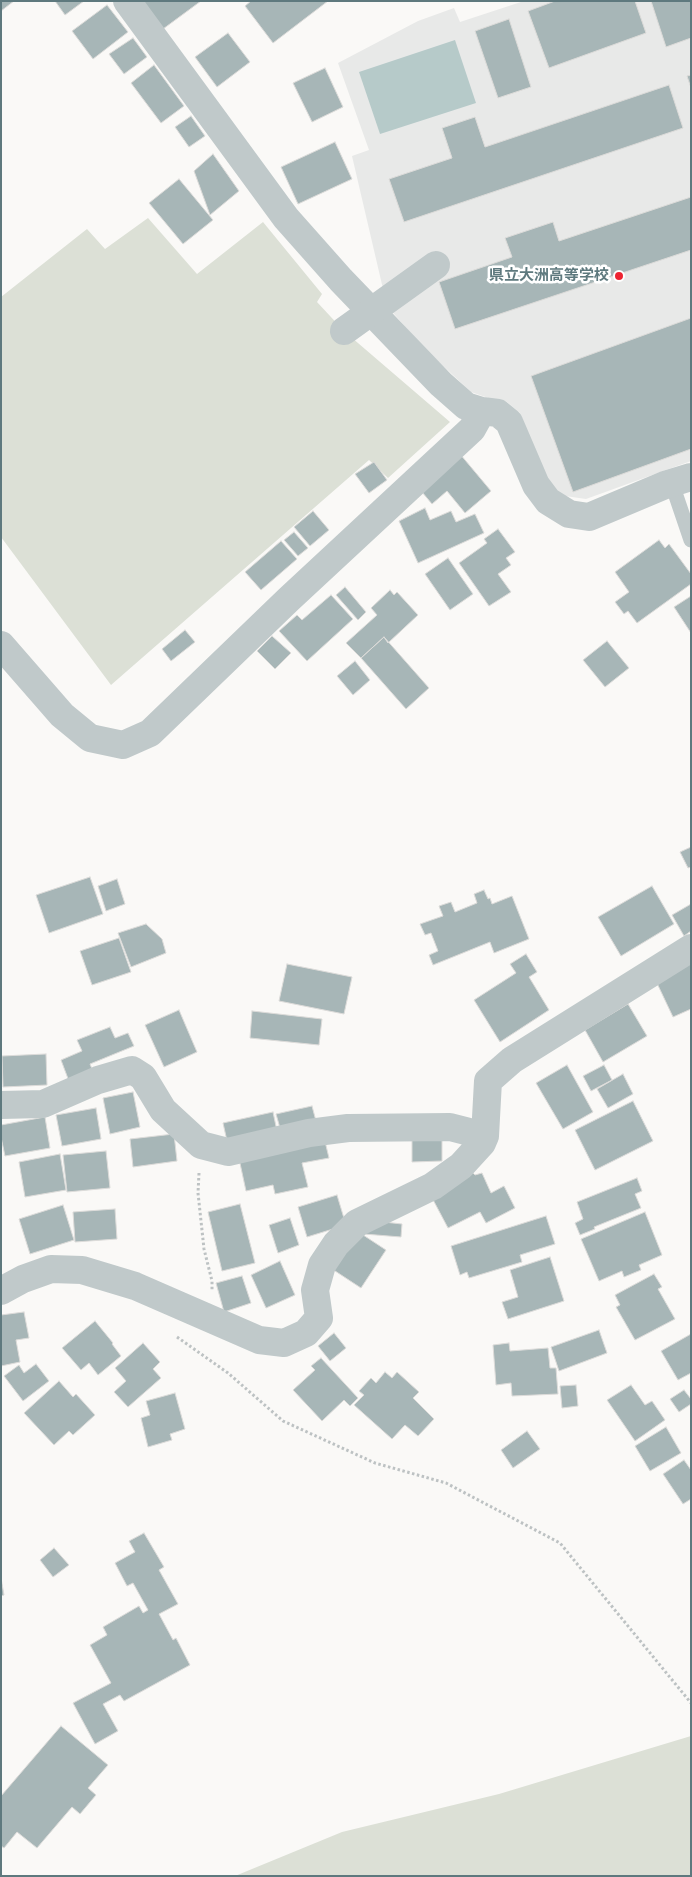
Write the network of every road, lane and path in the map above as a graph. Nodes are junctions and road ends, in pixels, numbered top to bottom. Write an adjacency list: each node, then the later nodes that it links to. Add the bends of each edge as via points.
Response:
1 (127, 1): 4 (street, via 286,218 347,287 441,384 466,406)
2 (436, 265): 3 (street, bridge)
3 (344, 331)
4 (482, 411): 5 (street, via 498,413 509,422 536,485 548,501 568,514 589,517); 7 (street, via 472,429 150,733 123,745 90,738 62,715)
5 (681, 480): 6 (lane)
6 (691, 540)
7 (1, 645)
8 (691, 948): 10 (street, via 512,1060 488,1080)
9 (1, 1106): 11 (street, via 43,1104 98,1080 132,1070 143,1078 163,1110)
10 (485, 1136): 11 (street, via 450,1127 348,1128 309,1133 228,1152); 14 (street, via 461,1166 432,1186 357,1223 336,1244 322,1266 315,1290 319,1318 306,1333 284,1343 259,1340)
11 (201, 1145): 14 (path, via 198,1193 213,1301)
12 (1, 1291): 13 (street, via 52,1269 82,1270)
13 (174, 1302): 14 (street); 15 (path, via 170,1318 177,1336 228,1373 283,1421 375,1463 446,1483 560,1543)
14 (208, 1317)
15 (691, 1703)

